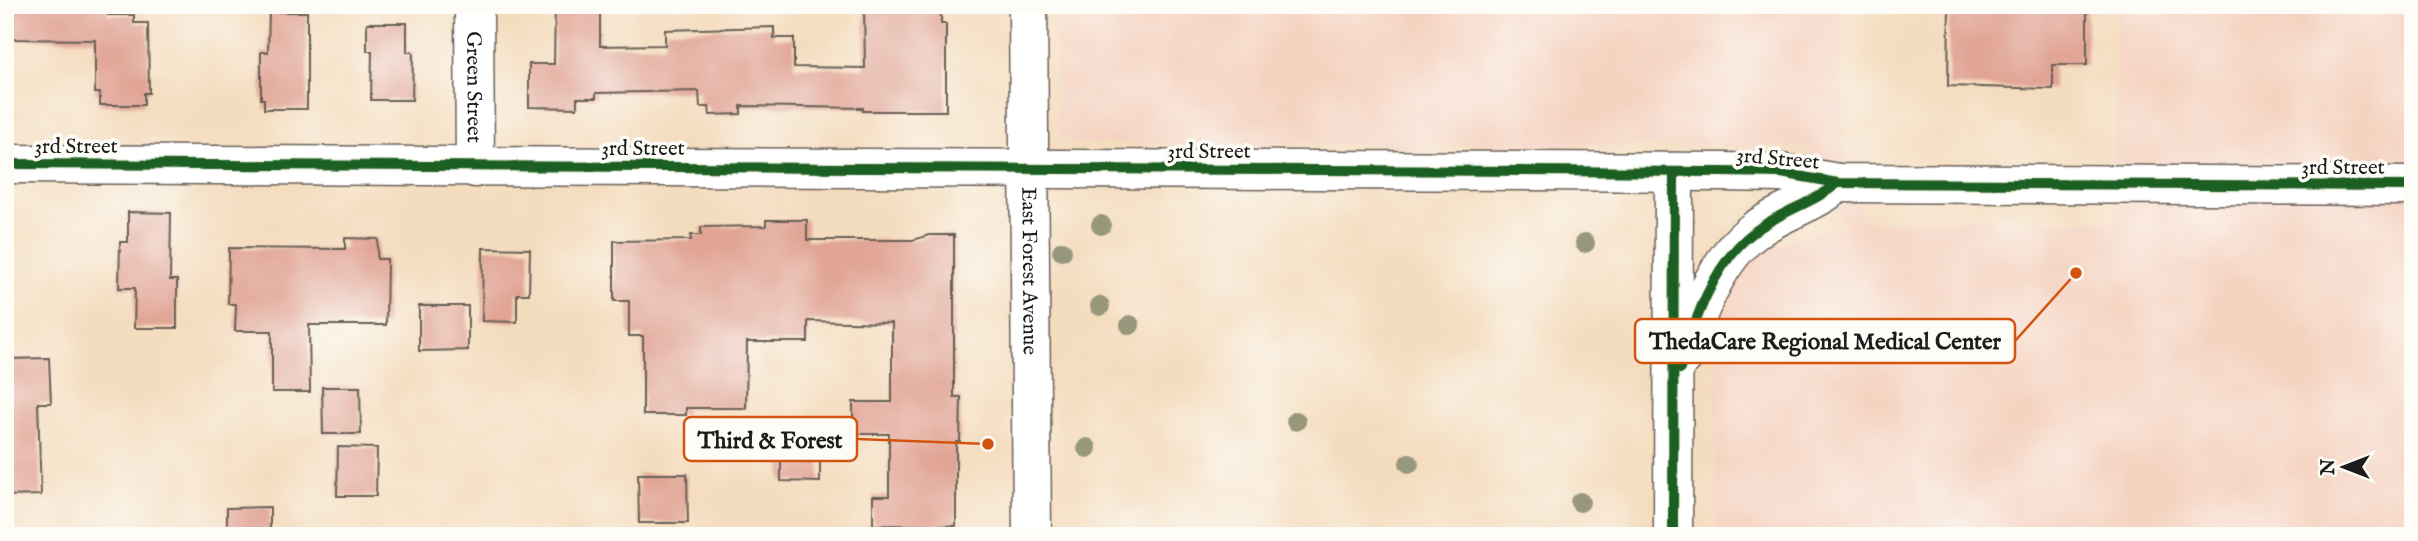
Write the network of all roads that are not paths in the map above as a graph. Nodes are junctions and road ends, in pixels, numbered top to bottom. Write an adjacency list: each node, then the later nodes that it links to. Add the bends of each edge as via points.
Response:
1 (474, 5): 4 (street, Green Street)
2 (1028, 5): 5 (street, East Forest Avenue)
3 (5, 164): 4 (street, 3rd Street)
4 (475, 168): 5 (street, 3rd Street)
5 (1029, 170): 6 (street, 3rd Street); 10 (street, East Forest Avenue)
6 (1674, 172): 7 (street, 3rd Street, via 1781,173); 9 (street)
7 (1838, 183): 8 (street, 3rd Street); 9 (street, via 1820,198 1753,232 1733,253 1700,309)
8 (2413, 186)
9 (1674, 390): 11 (street)
10 (1032, 536)
11 (1674, 536)

